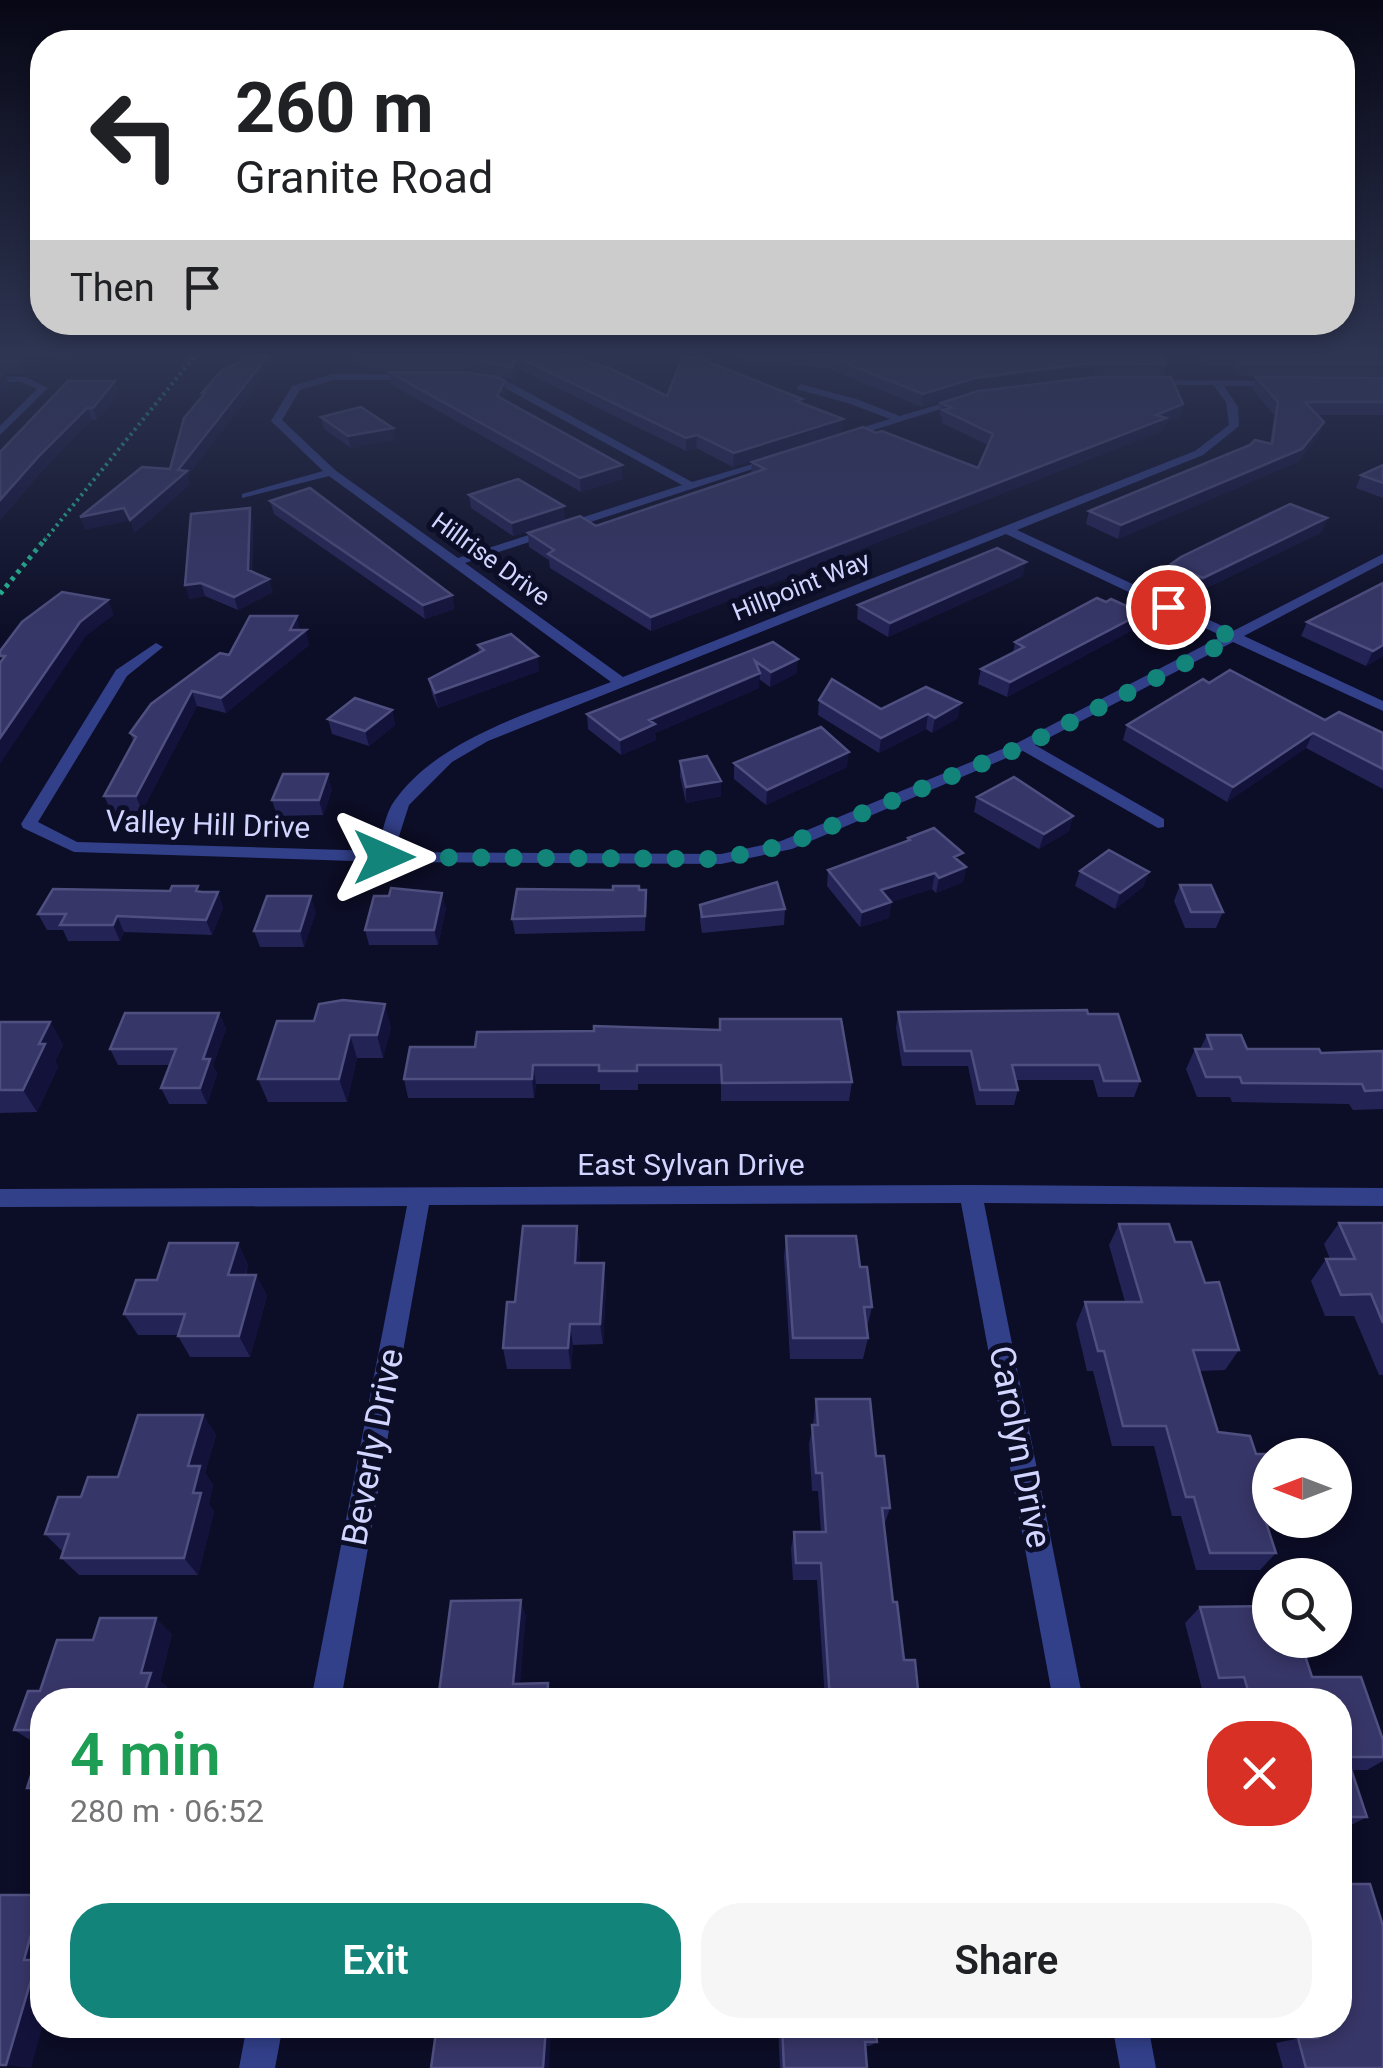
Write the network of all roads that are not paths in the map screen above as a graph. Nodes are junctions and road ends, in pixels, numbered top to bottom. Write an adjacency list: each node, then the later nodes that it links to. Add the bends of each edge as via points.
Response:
1 (306, 449): 5 (street, Hillrise Drive)
2 (623, 449): 6 (street)
3 (1205, 449): 8 (street, Hillpoint Way)
4 (798, 451): 6 (street)
5 (331, 472): 7 (street); 10 (street, Hillrise Drive)
6 (690, 485): 10 (street)
7 (246, 496)
8 (1005, 529): 11 (street); 13 (street, Hillpoint Way)
9 (1383, 558): 11 (street, Valley Hill Drive)
10 (456, 562): 13 (street, Hillrise Drive)
11 (1234, 638): 14 (street); 15 (street, Valley Hill Drive)
12 (156, 647): 17 (street, Valley Hill Drive, via 122,673 29,824 74,847)
13 (621, 682): 17 (street, Hillpoint Way, via 446,759 401,804)
14 (1383, 707)
15 (1024, 746): 16 (street); 17 (street, Valley Hill Drive, via 786,845 720,859)
16 (1158, 822)
17 (384, 857)
18 (971, 1194): 19 (street, East Sylvan Drive); 20 (street, East Sylvan Drive); 23 (street, Carolyn Drive)
19 (420, 1195): 21 (street, East Sylvan Drive); 22 (street, Beverly Drive)
20 (1383, 1197)
21 (0, 1198)
22 (328, 1688)
23 (1066, 1688)
24 (263, 2038): 26 (street)
25 (1132, 2038): 27 (street)
26 (257, 2068)
27 (1138, 2068)

